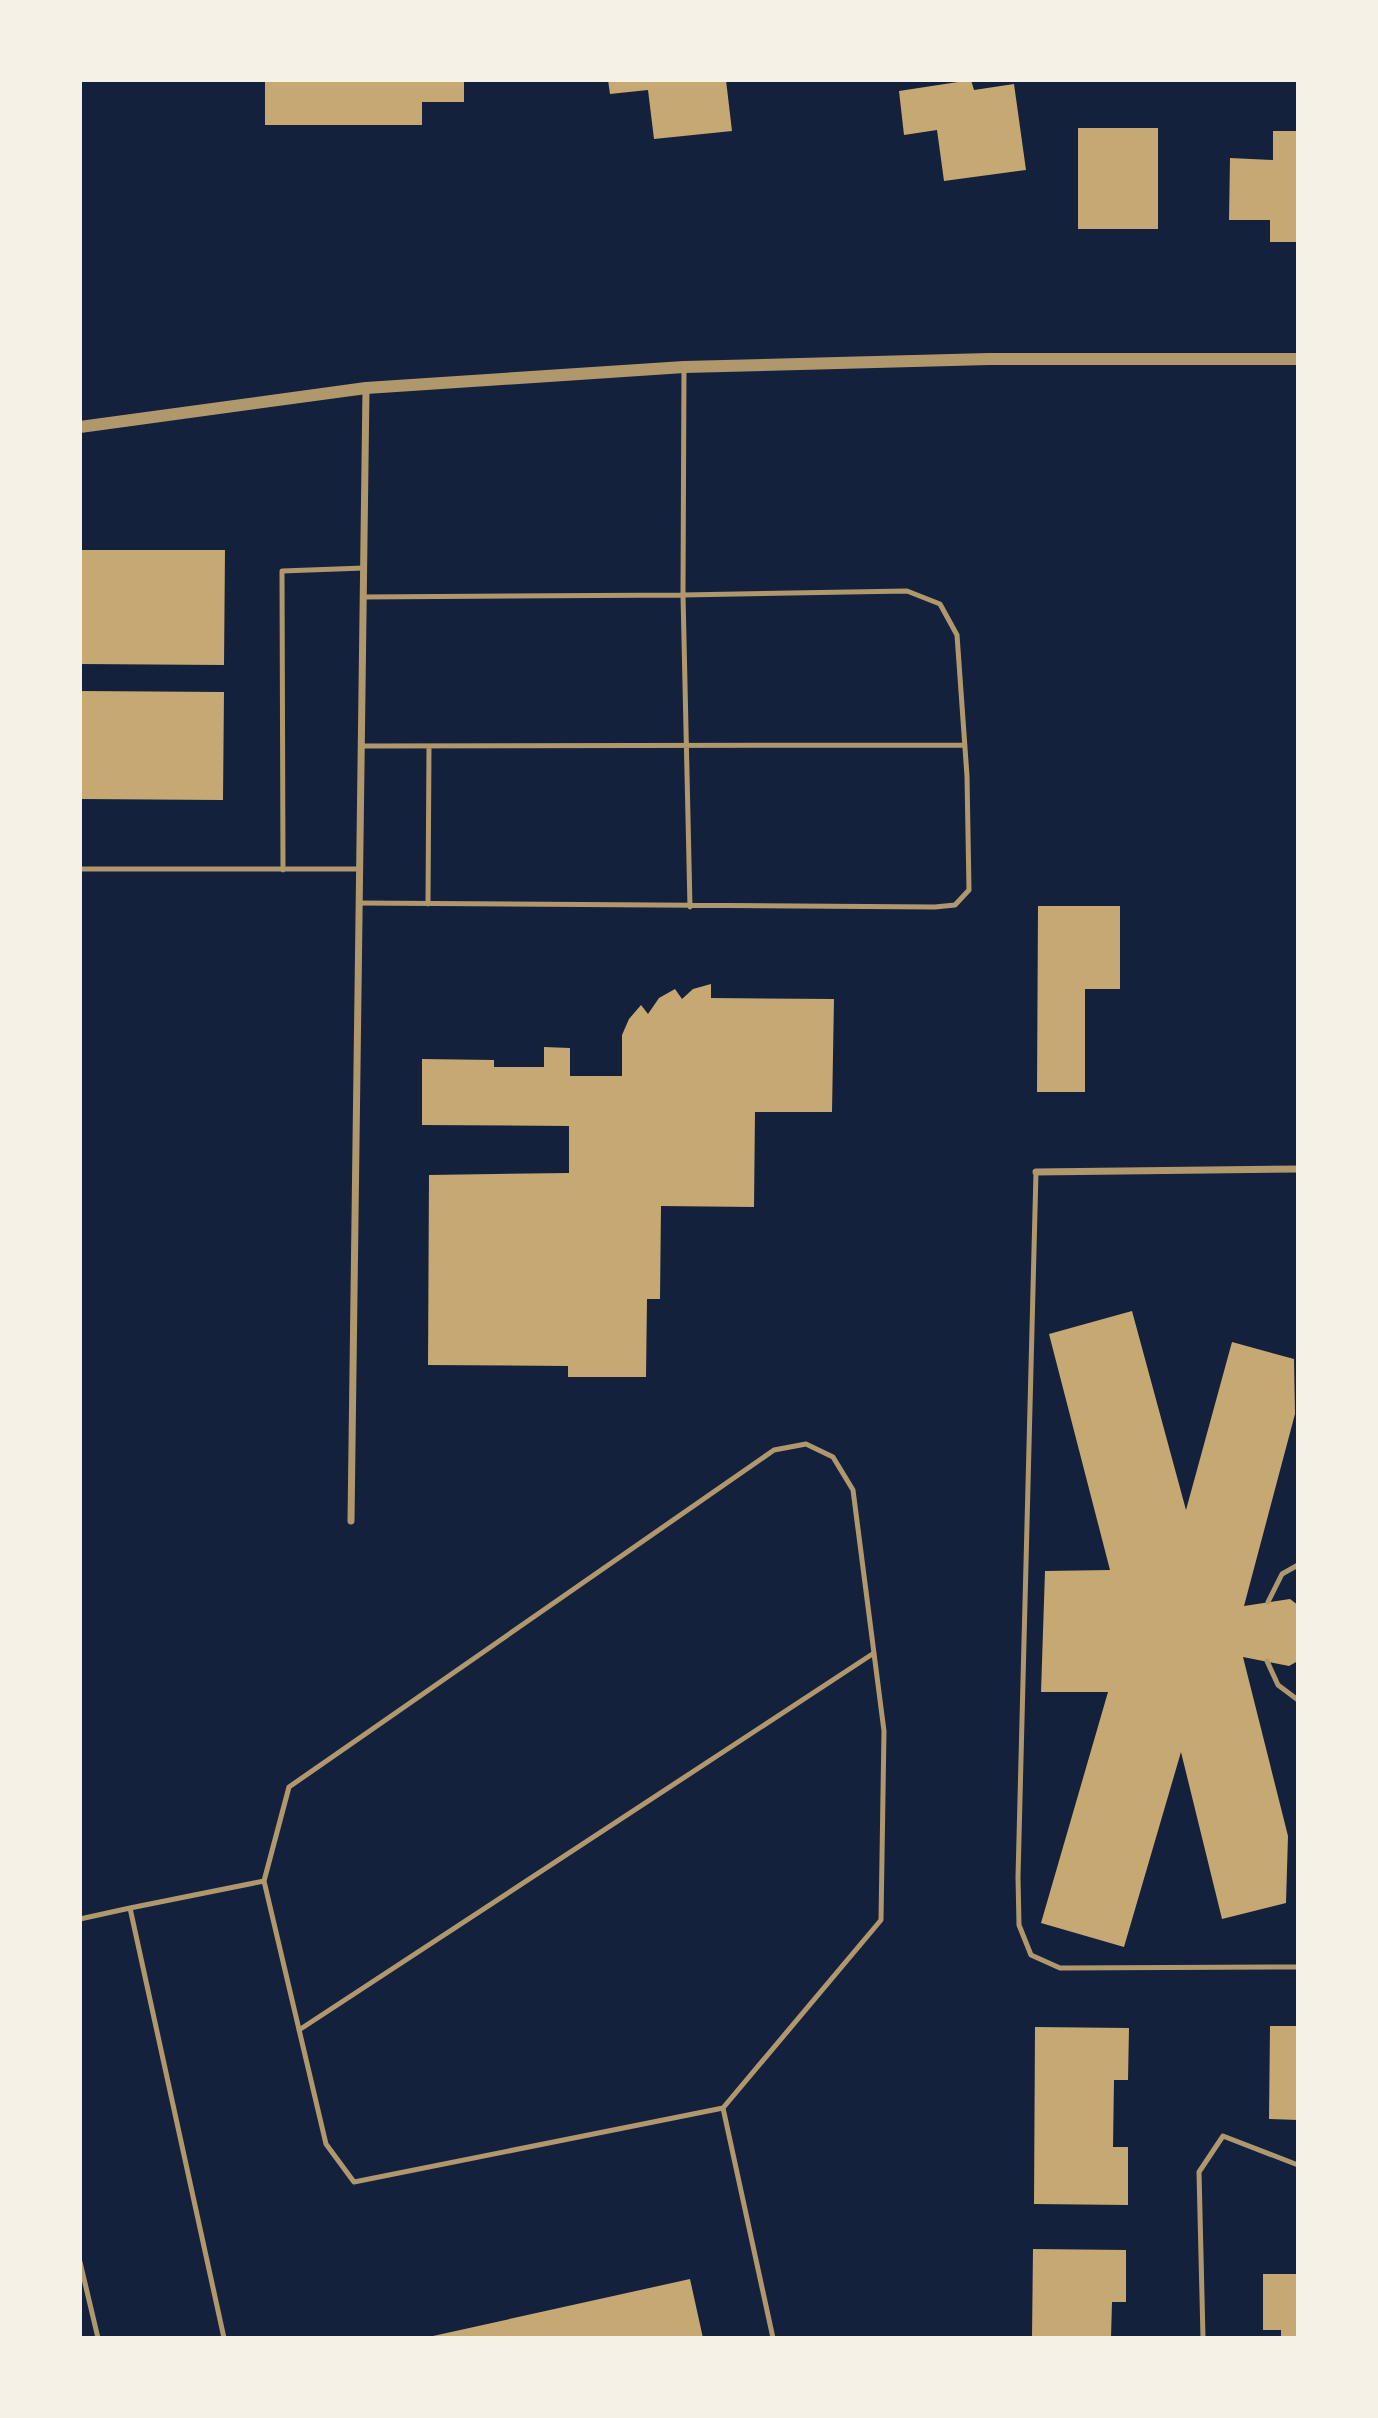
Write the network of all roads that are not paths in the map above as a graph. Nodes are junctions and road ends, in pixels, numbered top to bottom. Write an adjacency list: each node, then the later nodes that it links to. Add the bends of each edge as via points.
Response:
1 (1297, 359): 2 (street, via 989,359)
2 (684, 366): 3 (street); 6 (lane)
3 (366, 388): 4 (street); 5 (street)
4 (80, 427)
5 (364, 568): 7 (street); 14 (lane, via 282,571)
6 (683, 595): 7 (lane); 8 (lane, via 907,591 940,604 957,635); 11 (lane)
7 (363, 597): 9 (street)
8 (965, 745): 11 (lane); 17 (lane, via 969,890 954,905)
9 (361, 746): 10 (lane); 13 (street)
10 (429, 746): 11 (lane); 16 (lane)
11 (687, 746): 17 (lane)
12 (80, 869): 14 (lane)
13 (360, 869): 14 (lane); 15 (street)
14 (283, 870)
15 (359, 903): 16 (lane); 20 (street)
16 (428, 904): 17 (lane)
17 (690, 907)
18 (1297, 1169): 19 (street)
19 (1036, 1172): 29 (lane, via 1019,1924 1031,1955 1060,1968)
20 (351, 1521)
21 (1297, 1565): 22 (lane, via 1282,1574)
22 (1268, 1602)
23 (874, 1653): 26 (lane, via 853,1490 833,1457 806,1444 774,1450 289,1787); 30 (lane); 31 (lane, via 884,1731 881,1920)
24 (1267, 1661): 25 (lane, via 1278,1685)
25 (1297, 1700)
26 (264, 1881): 27 (lane); 30 (lane)
27 (130, 1908): 28 (lane); 35 (lane)
28 (80, 1919)
29 (1297, 1967)
30 (299, 2030): 31 (lane, via 326,2144 354,2182)
31 (723, 2108): 36 (lane)
32 (1297, 2165): 37 (lane, via 1223,2136 1199,2172)
33 (80, 2262): 34 (lane)
34 (98, 2337)
35 (224, 2337)
36 (773, 2337)
37 (1203, 2337)

